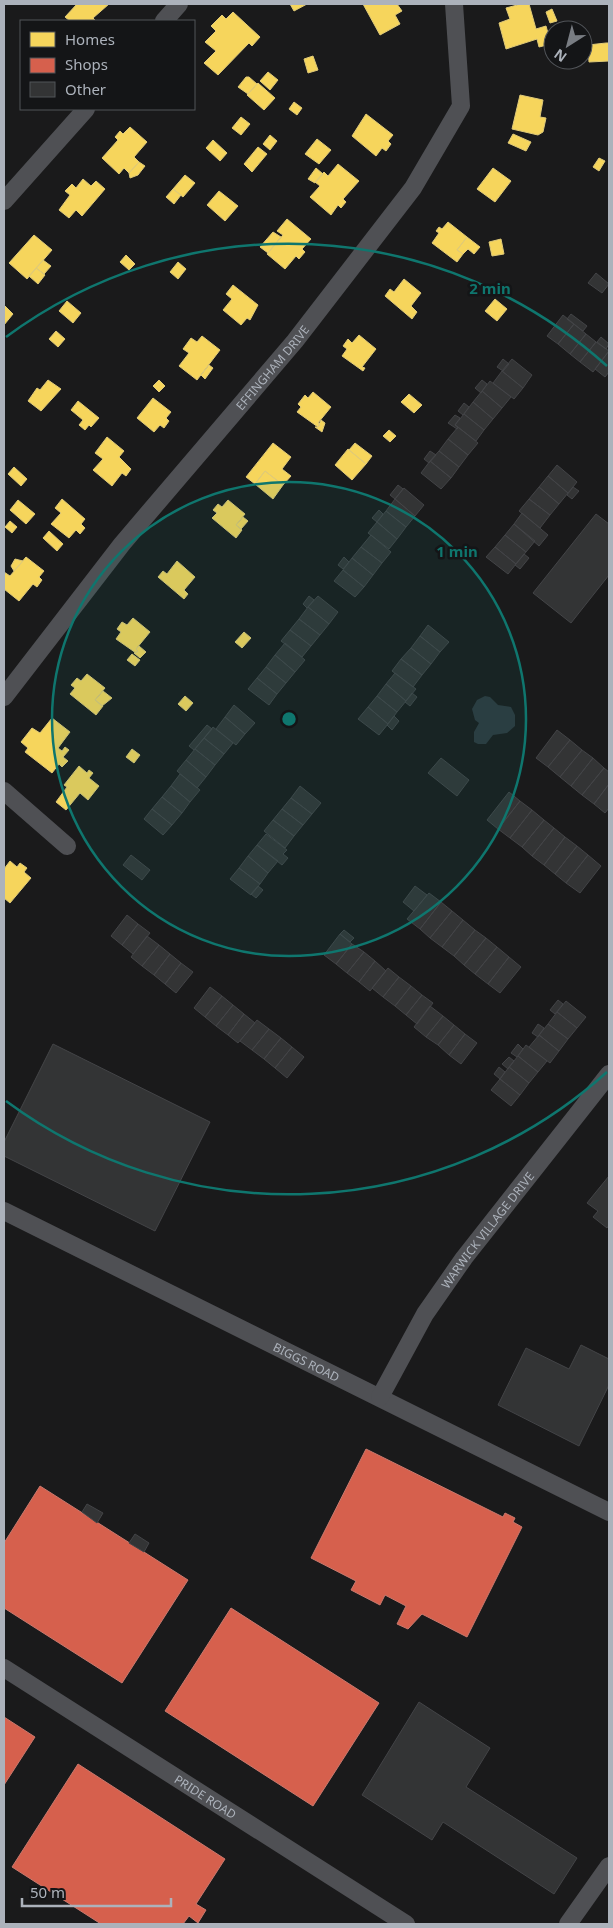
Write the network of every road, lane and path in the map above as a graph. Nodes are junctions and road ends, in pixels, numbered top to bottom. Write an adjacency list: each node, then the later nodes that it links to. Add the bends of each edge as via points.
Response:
1 (179, 4): 3 (street)
2 (454, 4): 6 (street, EFFINGHAM DRIVE, via 461,106 413,188 295,341 122,544)
3 (165, 20)
4 (85, 110): 5 (street)
5 (4, 201)
6 (4, 697)
7 (4, 791): 8 (street)
8 (67, 846)
9 (609, 1074): 11 (street, WARWICK VILLAGE DRIVE, via 464,1258 425,1314)
10 (4, 1211): 11 (street, BIGGS ROAD)
11 (380, 1397): 12 (street, BIGGS ROAD)
12 (609, 1512)
13 (4, 1668): 15 (street, PRIDE ROAD)
14 (609, 1866): 16 (street)
15 (406, 1924)
16 (568, 1924)

